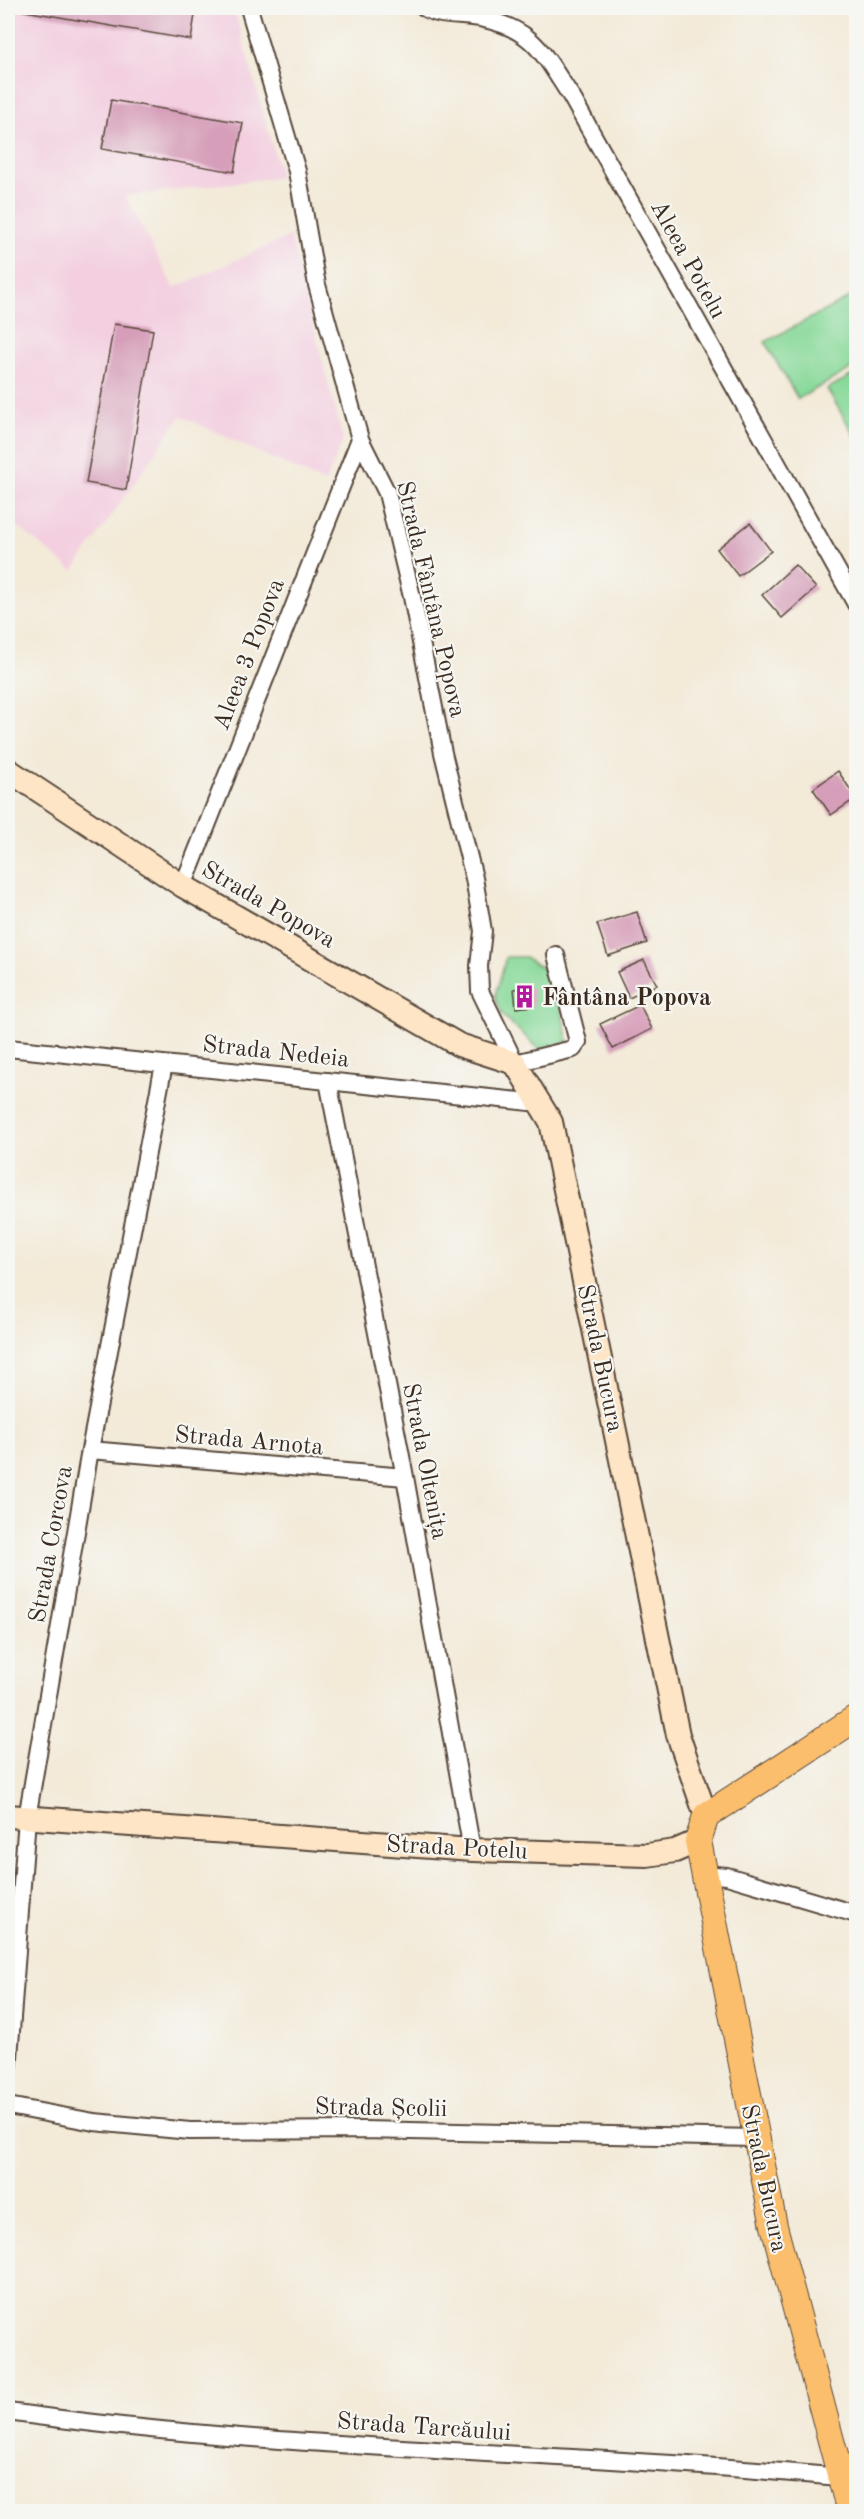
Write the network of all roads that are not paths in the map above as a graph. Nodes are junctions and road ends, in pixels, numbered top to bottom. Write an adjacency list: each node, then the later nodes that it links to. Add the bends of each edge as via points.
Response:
1 (249, 8): 3 (street, Strada Fântâna Popova, via 297,171 317,285)
2 (425, 8): 4 (street, Aleea Potelu, via 436,14 478,17 502,24 534,41 571,96)
3 (360, 439): 6 (street, Aleea 3 Popova); 9 (street, Strada Fântâna Popova, via 387,494 474,878 483,931 480,991)
4 (856, 604)
5 (8, 770): 6 (street, Strada Popova)
6 (183, 886): 9 (street, Strada Popova, via 459,1045)
7 (556, 955): 9 (street, via 578,1042 573,1049)
8 (8, 1048): 10 (street, Strada Nedeia)
9 (514, 1063): 12 (street, Strada Bucura)
10 (164, 1064): 11 (street, Strada Nedeia); 13 (street, Strada Corcova)
11 (328, 1081): 12 (street, Strada Nedeia); 14 (street, Strada Oltenița)
12 (539, 1104): 16 (street, Strada Bucura, via 550,1122 678,1734)
13 (90, 1450): 14 (street, Strada Arnota); 17 (street, Strada Corcova)
14 (405, 1477): 19 (street, Strada Oltenița)
15 (856, 1718): 16 (main road)
16 (706, 1816): 18 (main road)
17 (17, 1817): 19 (street, Strada Potelu); 22 (street, Strada Corcova)
18 (698, 1841): 19 (street, Strada Potelu, via 675,1851 647,1855); 20 (main road, Strada Bucura)
19 (472, 1850)
20 (703, 1874): 21 (street, via 727,1876); 24 (main road, Strada Bucura)
21 (856, 1914)
22 (8, 2071)
23 (8, 2106): 24 (street, Strada Școlii, via 94,2122 190,2131 363,2130)
24 (756, 2138): 26 (main road, Strada Bucura, via 774,2226)
25 (8, 2412): 26 (street, Strada Tarcăului, via 207,2435)
26 (839, 2477): 27 (main road, Strada Bucura)
27 (850, 2511)

